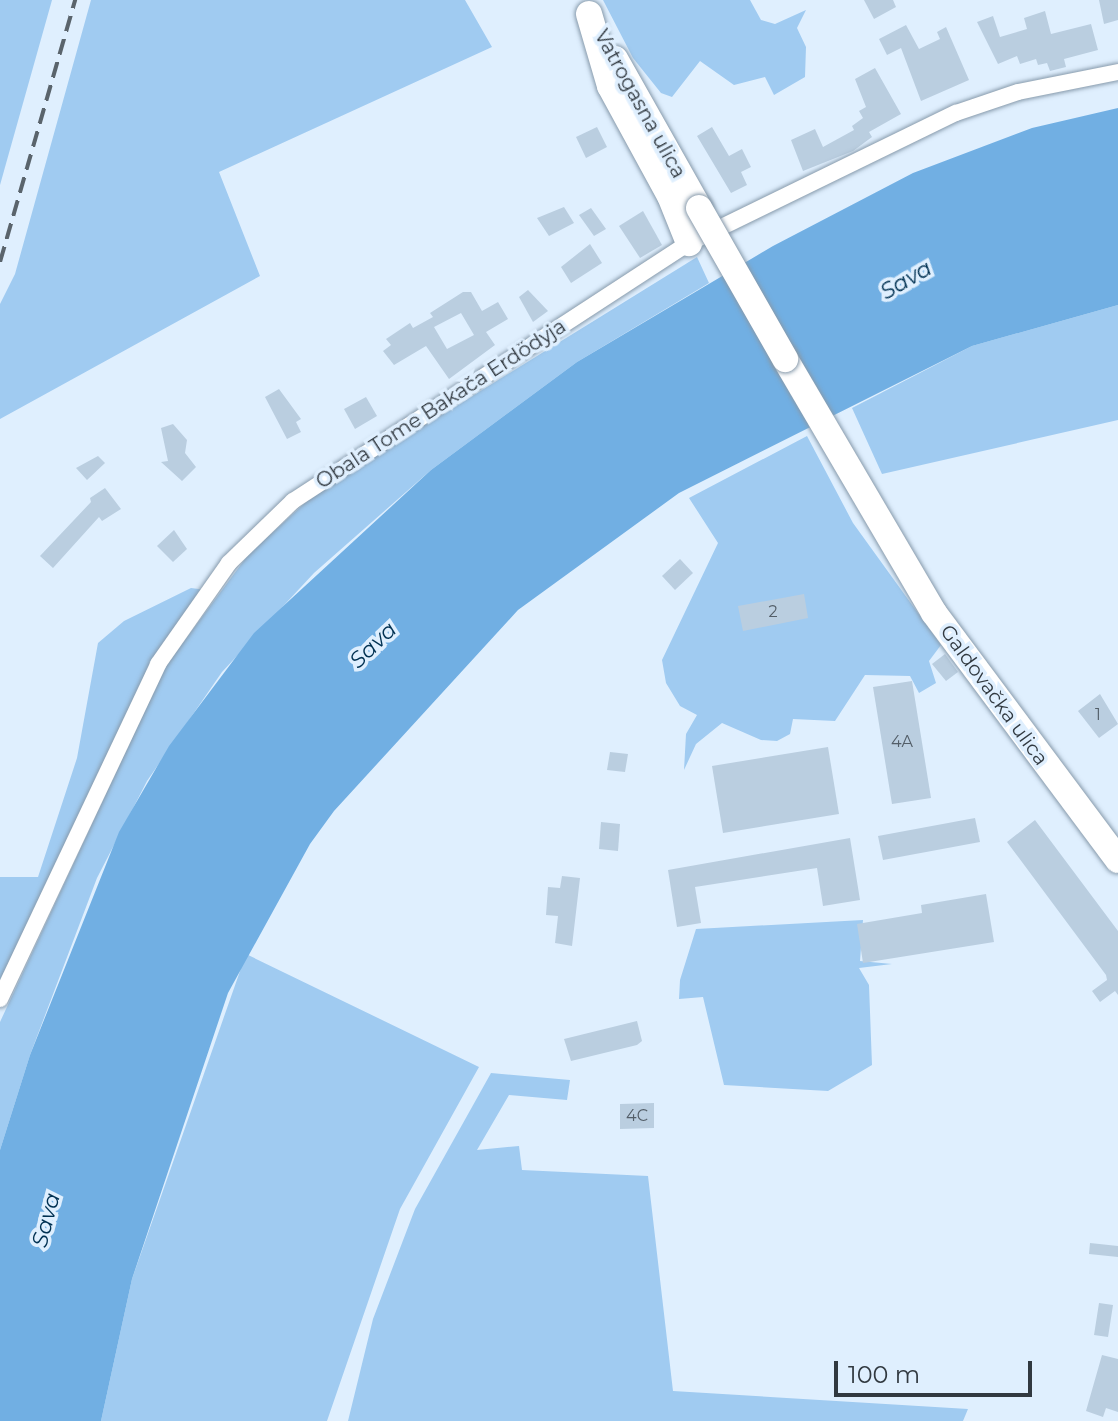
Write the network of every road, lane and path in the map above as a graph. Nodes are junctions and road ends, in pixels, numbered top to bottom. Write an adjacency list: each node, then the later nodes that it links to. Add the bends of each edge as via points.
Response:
1 (586, 7): 3 (main road, via 610,86 670,196); 4 (main road, Vatrogasna ulica, bridge)
2 (1118, 72): 3 (street, Obala Tome Bakača Erdödyja, via 1018,92 943,118)
3 (689, 243): 6 (street, Obala Tome Bakača Erdödyja, via 326,476 243,546 179,630 143,689)
4 (879, 524): 5 (main road, Galdovačka ulica, via 965,656)
5 (1118, 860)
6 (0, 999)

